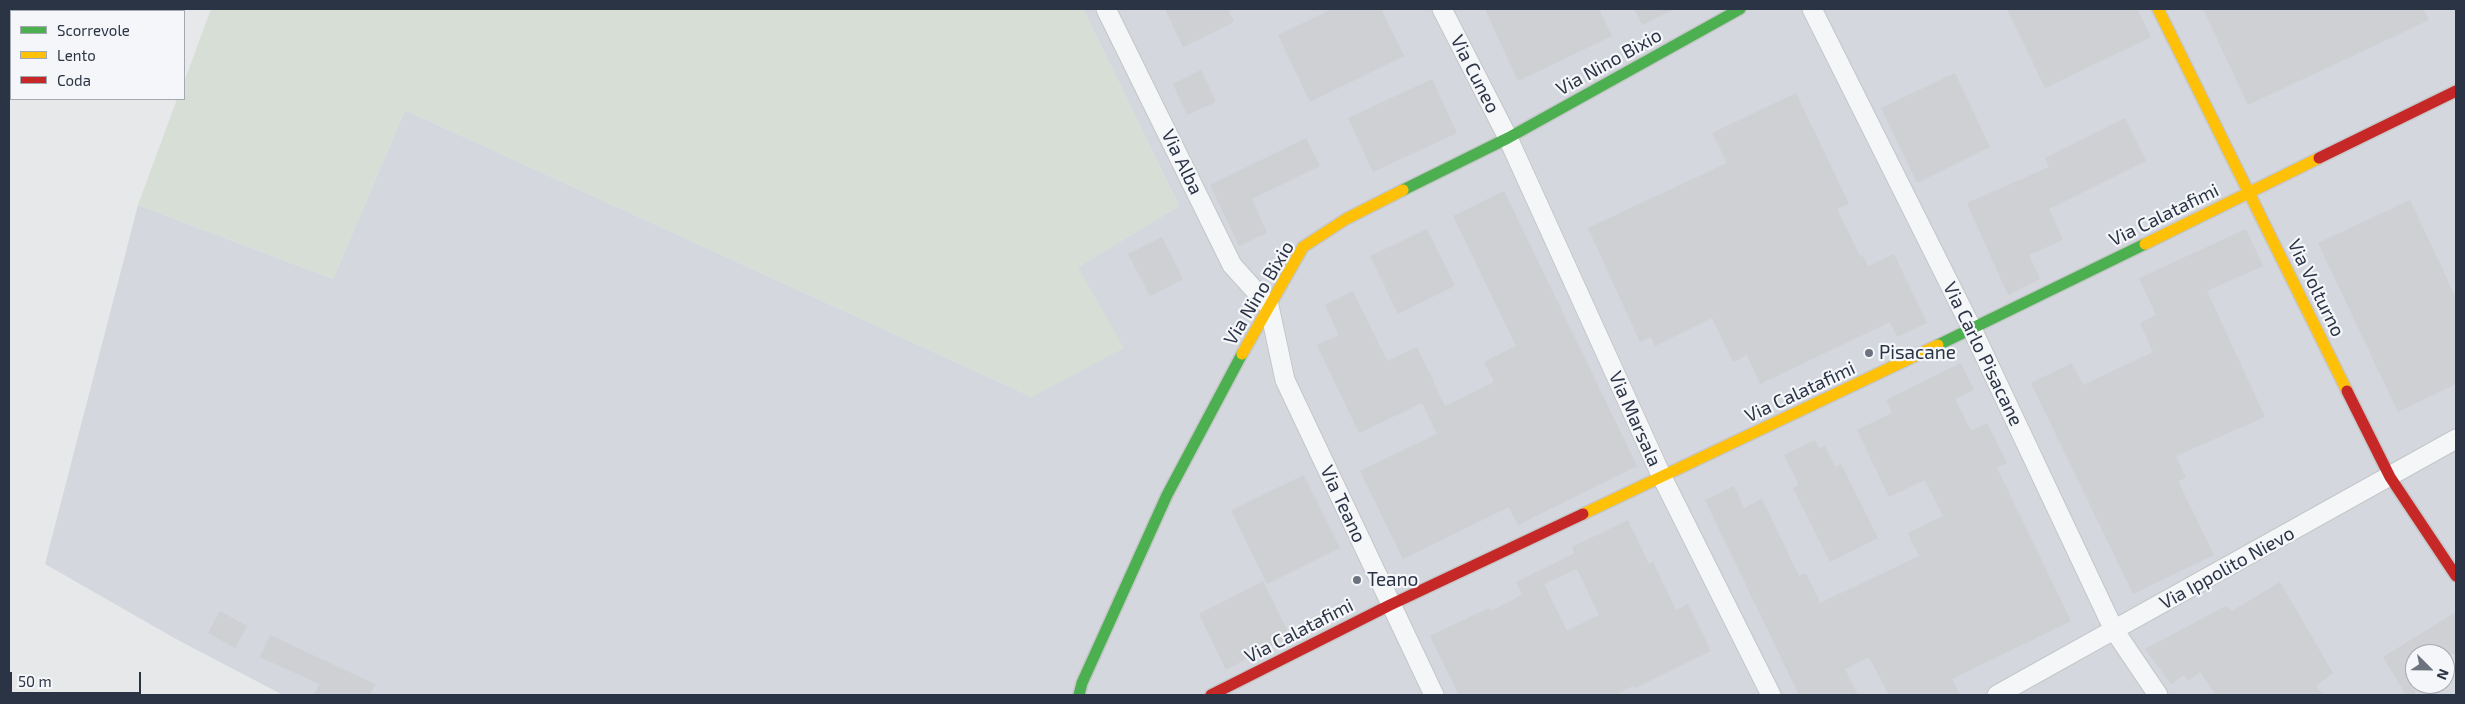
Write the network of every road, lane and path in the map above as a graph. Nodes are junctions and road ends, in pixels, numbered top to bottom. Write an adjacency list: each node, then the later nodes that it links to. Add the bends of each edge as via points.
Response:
1 (1106, 9): 9 (street, Via Alba, via 1232,265)
2 (1442, 9): 7 (street, Via Cuneo)
3 (1740, 9): 7 (street, Via Nino Bixio)
4 (1812, 9): 10 (street, Via Carlo Pisacane)
5 (2158, 9): 8 (street, Via Volturno)
6 (2456, 91): 8 (street, Via Calatafimi)
7 (1508, 138): 9 (street, Via Nino Bixio, via 1346,219 1303,247); 12 (street, Via Marsala)
8 (2249, 193): 10 (street, Via Calatafimi); 13 (street, Via Volturno)
9 (1269, 306): 15 (street, Via Teano, via 1285,380); 17 (street, Via Nino Bixio, via 1168,495 1082,683)
10 (1972, 330): 12 (street, Via Calatafimi); 16 (street, Via Carlo Pisacane)
11 (2456, 439): 13 (street, Via Ippolito Nievo)
12 (1662, 477): 15 (street, Via Calatafimi); 20 (street, Via Marsala)
13 (2390, 477): 14 (street, Via Volturno); 16 (street, Via Ippolito Nievo)
14 (2456, 576)
15 (1390, 605): 18 (street, Via Calatafimi); 19 (street, Via Teano)
16 (2114, 630): 21 (street, Via Ippolito Nievo); 22 (street, Via Carlo Pisacane)
17 (1080, 695)
18 (1211, 695)
19 (1434, 695)
20 (1771, 695)
21 (1997, 695)
22 (2158, 695)

